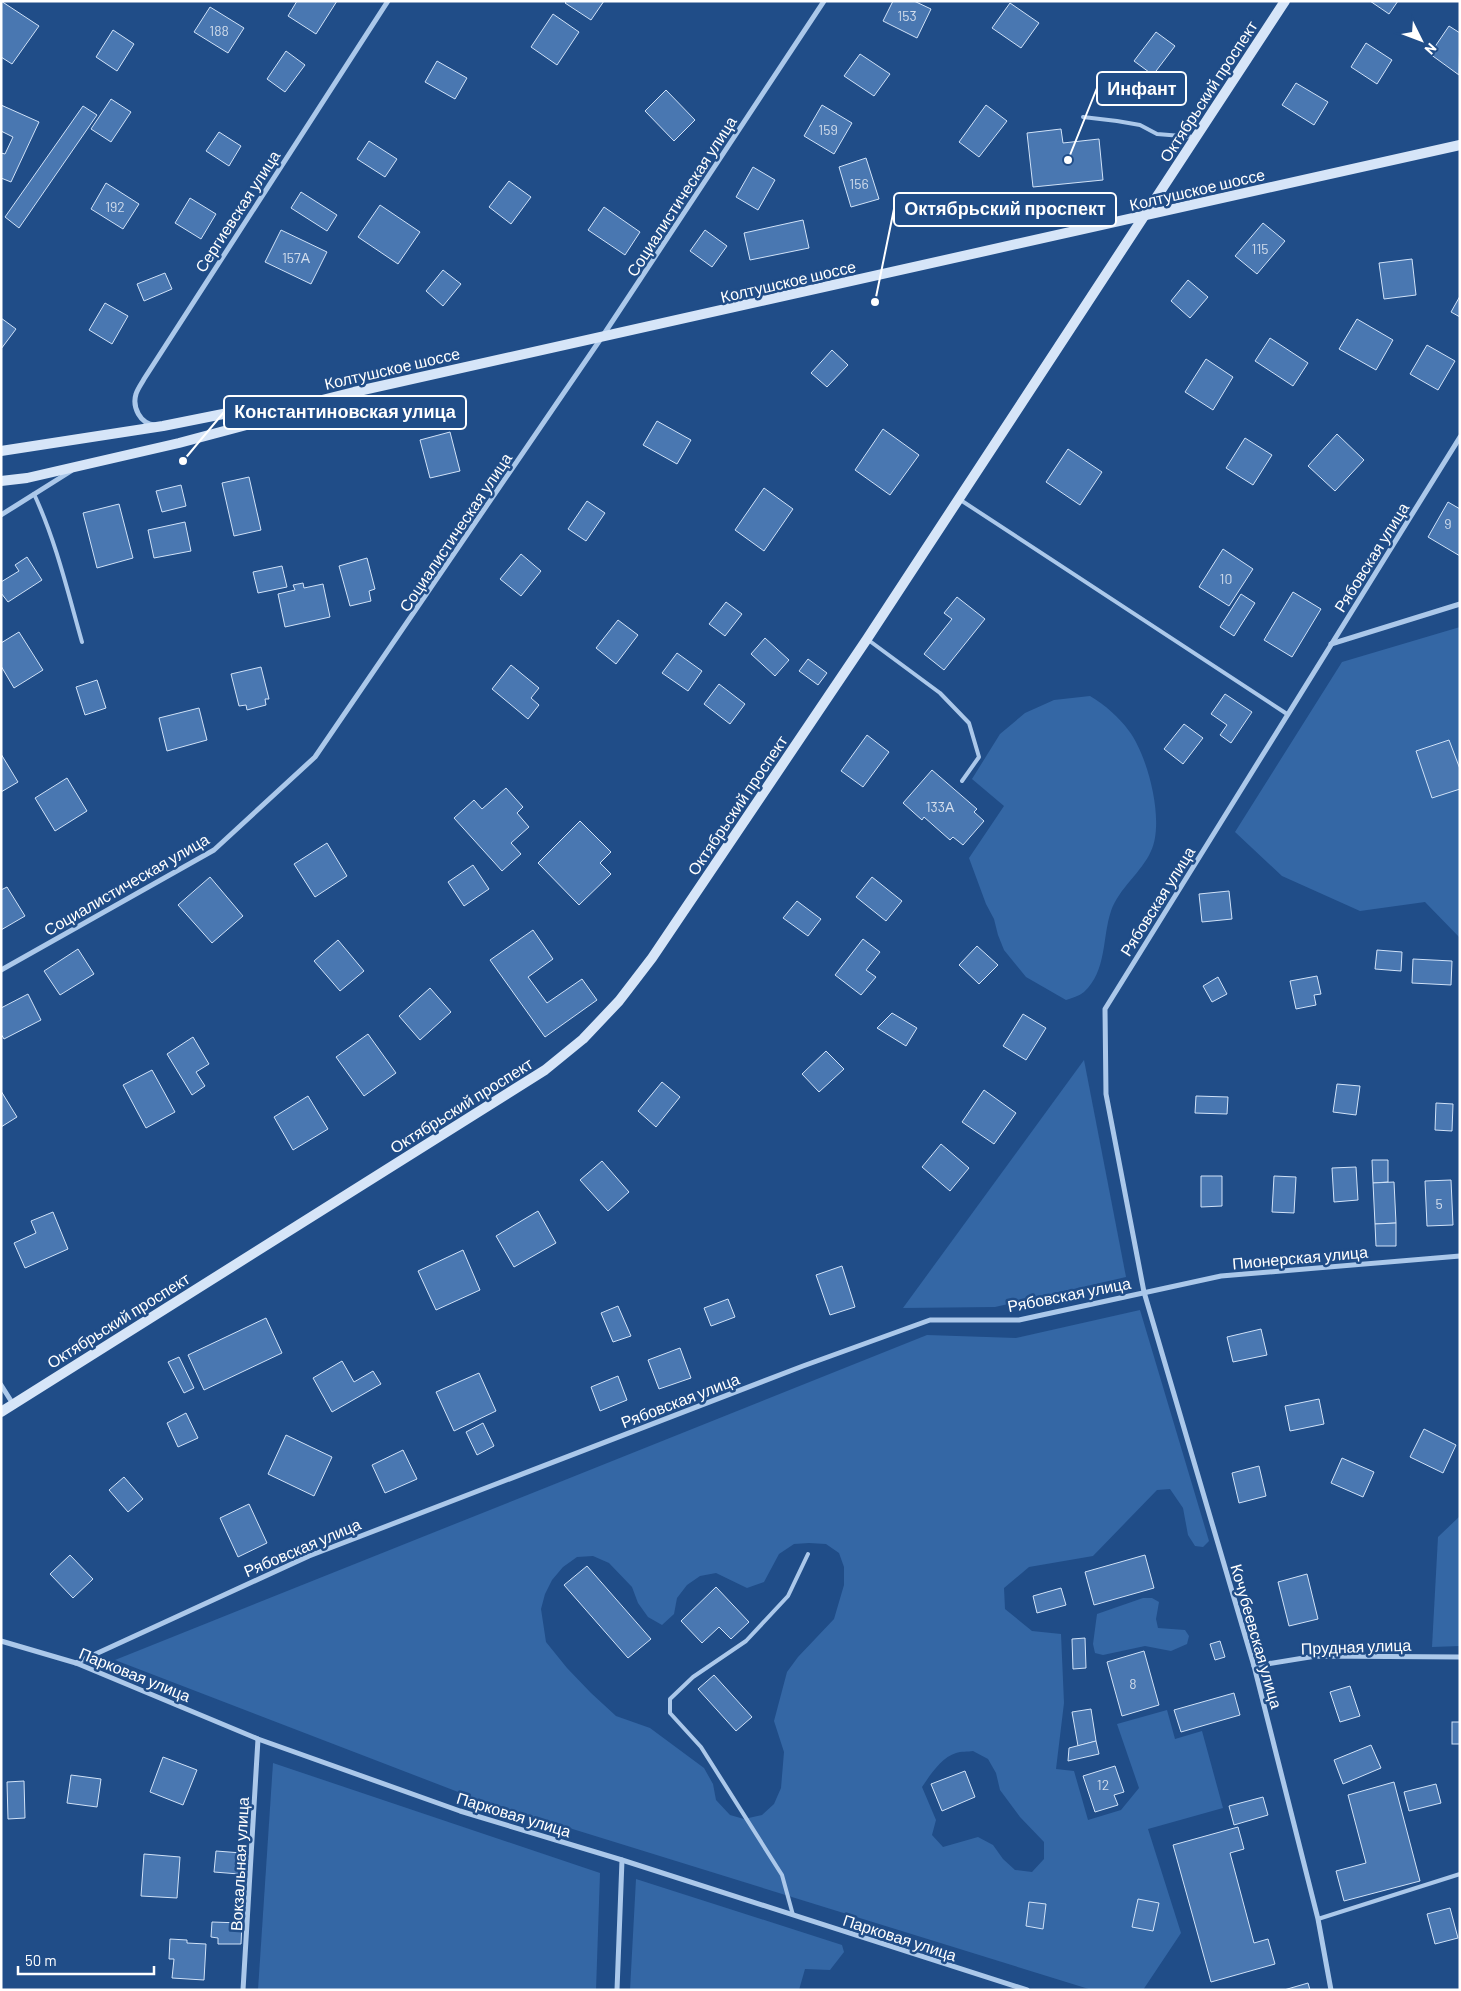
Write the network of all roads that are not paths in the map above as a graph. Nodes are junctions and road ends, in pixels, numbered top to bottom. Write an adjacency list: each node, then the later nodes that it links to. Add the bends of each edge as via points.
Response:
1 (388, 1): 10 (street, Сергиевская улица, via 136,394 135,407 140,418 150,425)
2 (824, 1): 8 (street, Социалистическая улица)
3 (1285, 1): 5 (street, Октябрьский проспект)
4 (1083, 117): 5 (lane, via 1140,125 1157,134)
5 (1196, 138): 7 (street, Октябрьский проспект)
6 (1460, 145): 7 (street, Колтушское шоссе)
7 (1145, 216): 8 (street, Колтушское шоссе); 16 (street, Октябрьский проспект)
8 (602, 337): 9 (street, Колтушское шоссе); 24 (street, Социалистическая улица, via 315,757 214,850)
9 (298, 406): 10 (street, Колтушское шоссе, via 253,408); 13 (street, Колтушское шоссе, via 254,423)
10 (163, 426): 12 (street, Колтушское шоссе)
11 (1460, 437): 21 (street, Рябовская улица)
12 (1, 451)
13 (79, 466): 14 (street, Колтушское шоссе); 15 (street)
14 (1, 481)
15 (34, 494): 17 (street); 20 (lane, via 60,566)
16 (959, 499): 19 (street, Октябрьский проспект); 22 (lane)
17 (1, 515)
18 (1460, 604): 21 (street)
19 (867, 639): 23 (lane, via 940,693 969,723 979,757); 28 (street, Октябрьский проспект, via 652,958 620,1001 583,1039 545,1070)
20 (82, 642)
21 (1331, 644): 22 (street, Рябовская улица)
22 (1287, 714): 26 (street, Рябовская улица, via 1105,1009 1106,1094)
23 (962, 782)
24 (1, 970)
25 (1460, 1256): 26 (street, Пионерская улица, via 1221,1276)
26 (1144, 1292): 33 (street, Рябовская улица, via 1019,1320 930,1320 309,1556); 34 (street, Кочубеевская улица)
27 (1, 1385): 28 (street)
28 (13, 1404): 29 (street, Октябрьский проспект)
29 (1, 1412)
30 (808, 1554): 38 (lane, via 788,1596 746,1641 693,1676 670,1699 670,1713 701,1747 782,1875)
31 (1, 1641): 33 (street, Парковая улица)
32 (1460, 1656): 34 (street, Прудная улица, via 1316,1656)
33 (76, 1663): 35 (street, Парковая улица)
34 (1254, 1666): 39 (street, Кочубеевская улица)
35 (258, 1739): 36 (street, Парковая улица, via 460,1811); 40 (street, Вокзальная улица)
36 (622, 1860): 38 (street, Парковая улица); 41 (street)
37 (1460, 1874): 39 (lane)
38 (793, 1915): 42 (street, Парковая улица)
39 (1318, 1919): 43 (street, Кочубеевская улица)
40 (243, 1990)
41 (617, 1990)
42 (1027, 1990)
43 (1331, 1990)

